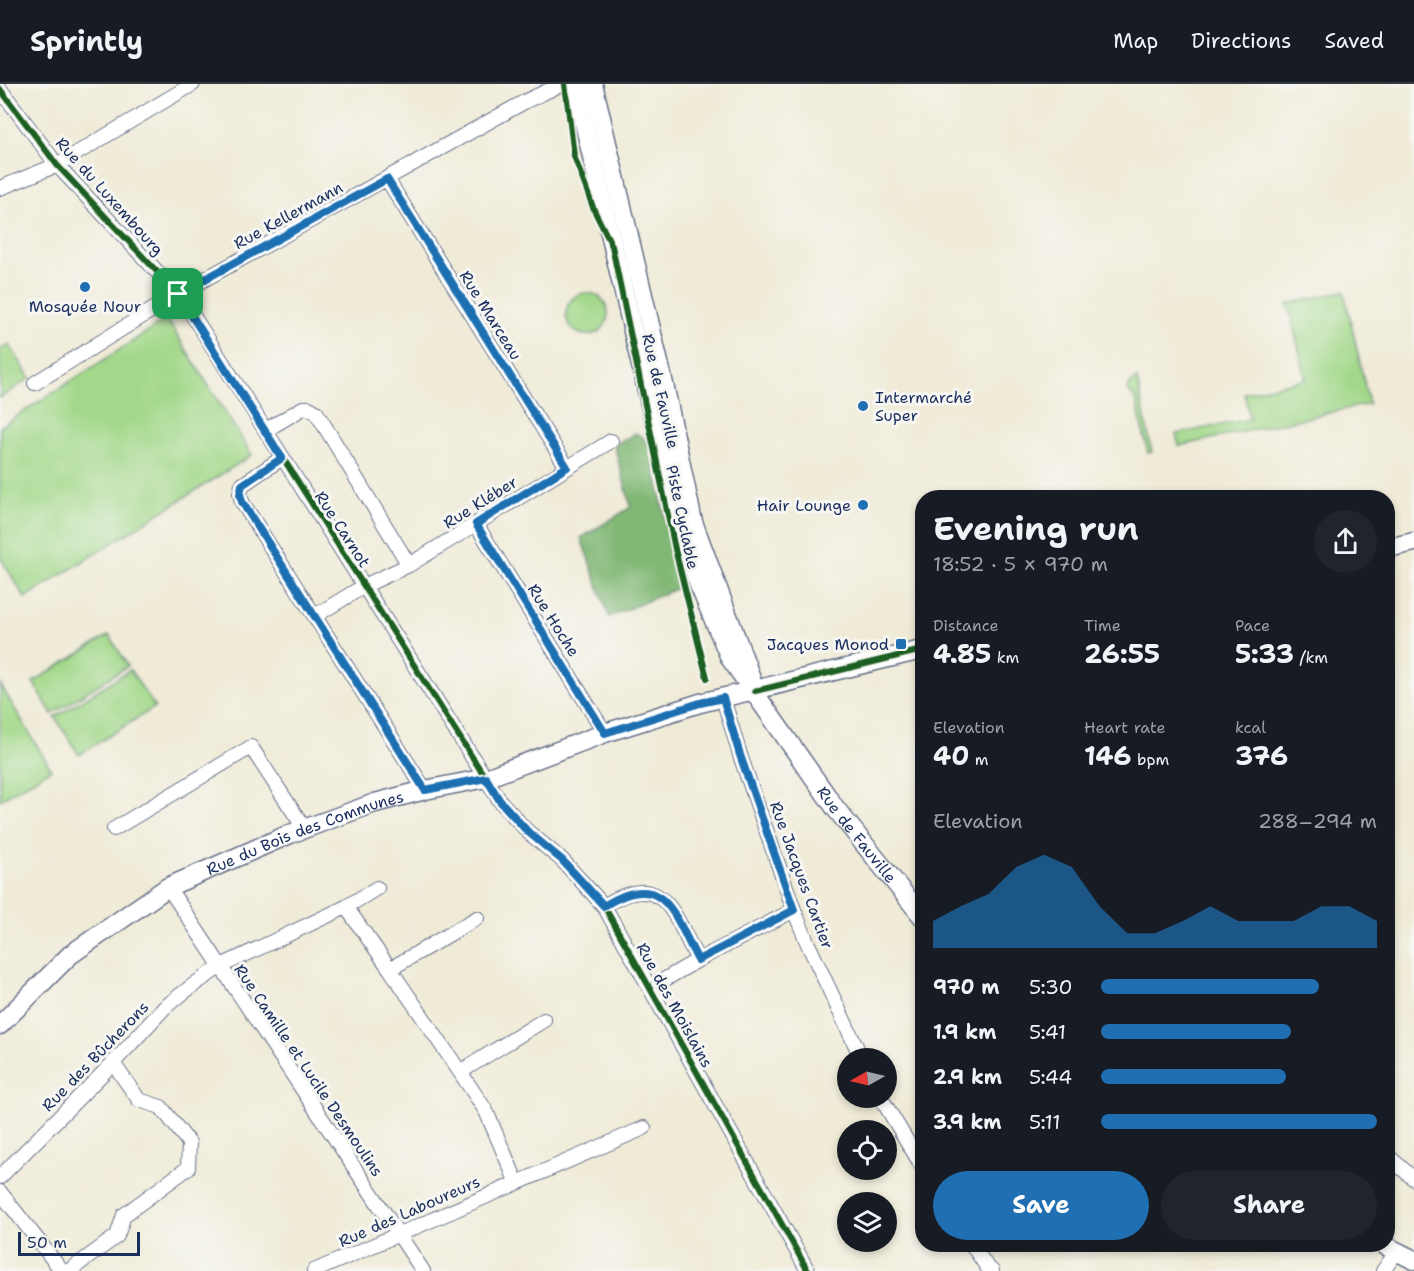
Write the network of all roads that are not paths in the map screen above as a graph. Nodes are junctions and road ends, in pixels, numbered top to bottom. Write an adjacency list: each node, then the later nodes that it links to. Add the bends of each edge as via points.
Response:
1 (193, 84): 6 (street)
2 (562, 84): 7 (street, Rue Kellermann)
3 (575, 84): 22 (main road, Rue de Fauville, via 679,520 699,585 727,651)
4 (593, 84): 22 (main road, Rue de Fauville, via 693,522)
5 (0, 88): 6 (street, Rue du Luxembourg)
6 (57, 165): 8 (street); 9 (street, Rue du Luxembourg)
7 (387, 179): 9 (street, Rue Kellermann); 14 (street, Rue Marceau)
8 (0, 188)
9 (178, 294): 10 (street, Rue Kellermann); 11 (street, Rue Carnot)
10 (35, 383)
11 (266, 430): 13 (street, Rue Carnot); 18 (street, via 303,408 316,412)
12 (611, 441): 14 (street, Rue Kléber)
13 (282, 458): 19 (street, Rue Carnot); 20 (street, via 242,485 240,494)
14 (567, 467): 15 (street, Rue Kléber)
15 (476, 524): 18 (street, Rue Kléber); 24 (street, Rue Hoche)
16 (1414, 542): 17 (main road)
17 (1395, 546)
18 (409, 565): 19 (street, Rue Kléber)
19 (364, 586): 20 (street, Rue Kléber); 25 (street, Rue Carnot)
20 (315, 616): 26 (street)
21 (915, 652): 22 (main road, Rue du Bois des Communes)
22 (755, 691): 23 (main road, Rue du Bois des Communes); 33 (main road, Rue de Fauville, via 836,808)
23 (723, 698): 24 (main road, Rue du Bois des Communes); 34 (street, Rue Jacques Cartier)
24 (605, 733): 25 (main road, Rue du Bois des Communes)
25 (486, 778): 26 (main road, Rue du Bois des Communes); 31 (street, Rue des Moislains, via 527,831 562,860)
26 (425, 790): 27 (main road, Rue du Bois des Communes)
27 (304, 828): 28 (street, via 251,747); 29 (main road, Rue du Bois des Communes)
28 (114, 829)
29 (168, 886): 37 (street, Rue Camille et Lucile Desmoulins); 41 (main road, Rue du Bois des Communes, via 70,955)
30 (377, 888): 32 (street, Rue des Bûcherons)
31 (604, 906): 36 (street, via 620,896 642,891 658,895 667,903); 39 (street, Rue des Moislains)
32 (346, 907): 37 (street, Rue des Bûcherons); 38 (street)
33 (915, 907)
34 (794, 910): 36 (street); 42 (street, Rue Jacques Cartier)
35 (477, 918): 38 (street)
36 (698, 960): 39 (street)
37 (221, 966): 43 (street, Rue des Bûcherons, via 165,1007); 53 (street, Rue Camille et Lucile Desmoulins)
38 (390, 969): 44 (street)
39 (650, 988): 63 (street, Rue des Moislains)
40 (544, 1020): 44 (street)
41 (0, 1025)
42 (857, 1048)
43 (112, 1064): 49 (street, Rue des Bûcherons); 60 (street, via 139,1100 161,1107 189,1143 188,1168 124,1215 117,1236)
44 (460, 1072): 51 (street, via 486,1111)
45 (887, 1108): 47 (street)
46 (644, 1128): 51 (street, Rue des Laboureurs)
47 (915, 1154)
48 (1395, 1162): 50 (street)
49 (0, 1177)
50 (1414, 1179)
51 (517, 1183): 53 (street, Rue des Laboureurs)
52 (0, 1192): 59 (street)
53 (398, 1233): 61 (street, Rue des Laboureurs); 62 (street, Rue Camille et Lucile Desmoulins)
54 (1395, 1250): 57 (main road)
55 (976, 1252): 58 (street)
56 (1389, 1252): 64 (street)
57 (1414, 1260)
58 (988, 1270)
59 (62, 1271)
60 (69, 1271)
61 (314, 1271)
62 (423, 1271)
63 (808, 1271)
64 (1383, 1271)

